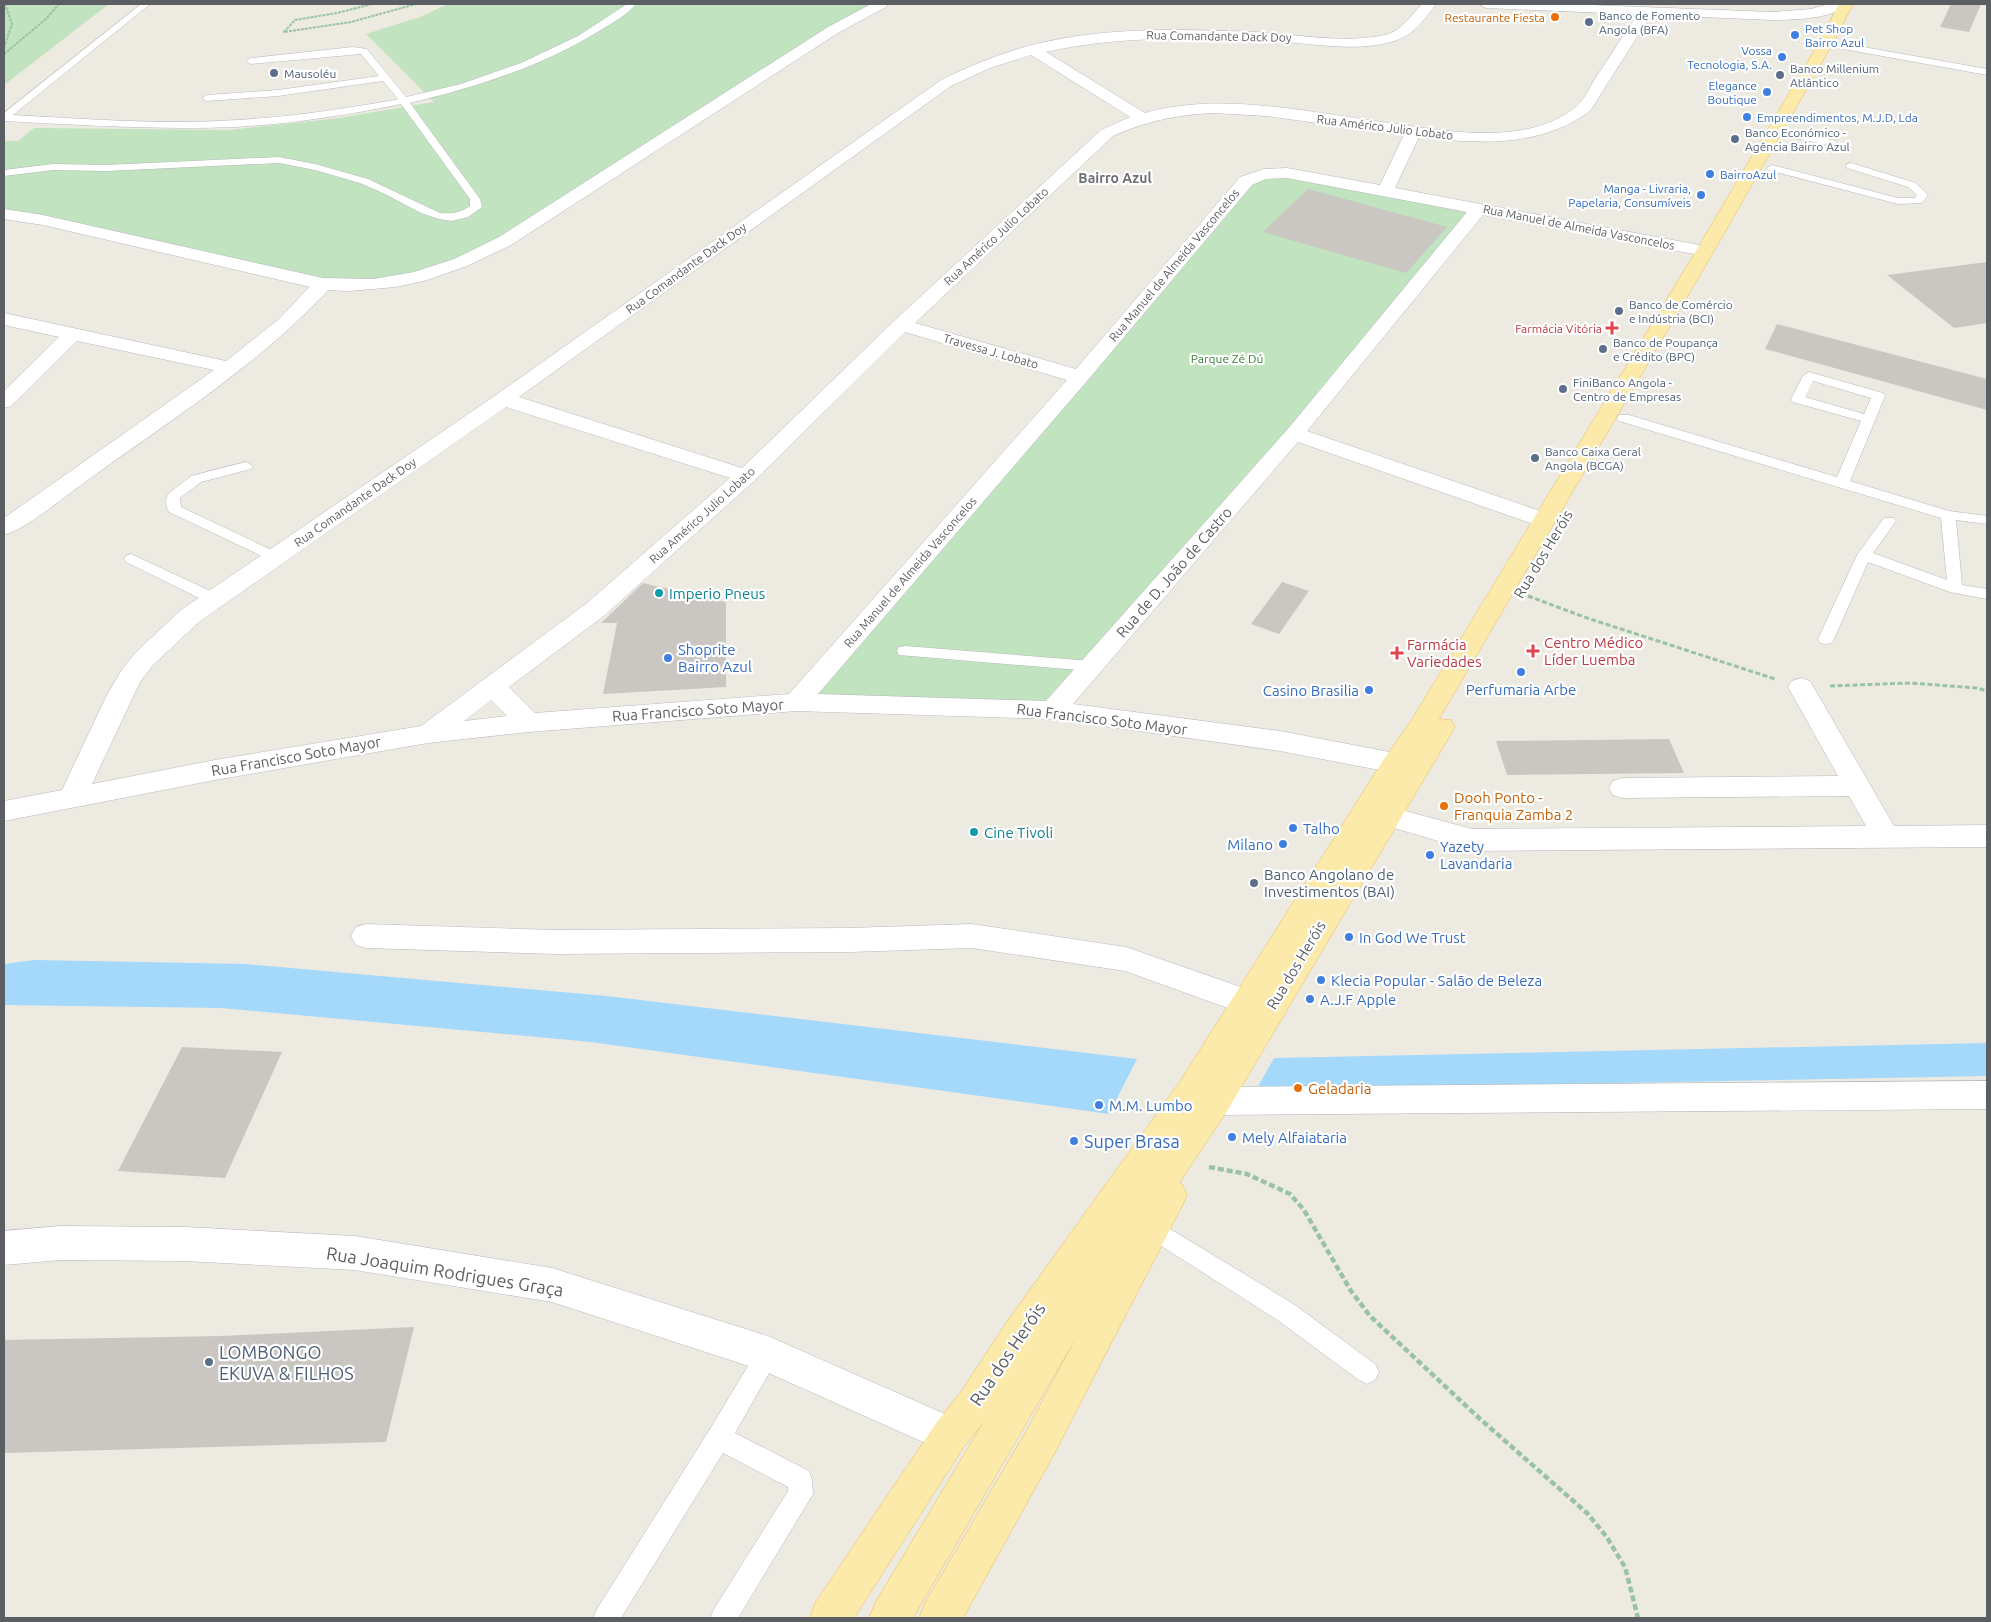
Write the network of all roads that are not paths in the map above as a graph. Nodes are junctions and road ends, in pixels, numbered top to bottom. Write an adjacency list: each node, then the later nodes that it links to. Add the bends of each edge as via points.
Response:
1 (146, 4): 20 (lane)
2 (632, 4): 19 (lane, via 590,34 546,56 478,81)
3 (881, 4): 32 (street, via 833,30 484,251 439,271 406,281 368,286)
4 (1429, 4): 14 (street, Rua Comandante Dack Doy, via 1410,28 1378,40 1163,34 1084,40)
5 (1486, 4): 10 (street)
6 (1551, 4): 10 (street)
7 (1602, 4): 11 (street)
8 (1840, 4): 12 (street, via 1816,13)
9 (1856, 5): 13 (main road, Rua dos Heróis)
10 (1572, 9): 11 (street)
11 (1646, 12): 12 (street); 22 (street, Rua Américo Julio Lobato, via 1584,108 1571,120 1525,134 1490,137)
12 (1753, 15): 13 (street, via 1784,19)
13 (1824, 37): 16 (lane); 23 (main road, Rua dos Heróis); 31 (main road, Rua dos Heróis)
14 (1033, 50): 21 (street); 38 (street, Rua Comandante Dack Doy, via 987,63 946,83)
15 (251, 61): 17 (lane, via 359,50 364,51)
16 (1987, 74)
17 (385, 78): 18 (lane, via 278,93); 19 (lane)
18 (208, 98)
19 (404, 101): 20 (lane, via 225,124); 27 (lane, via 475,199 476,207 470,213 441,216 424,212 375,185 297,162 279,160 106,168 53,167)
20 (4, 118)
21 (1142, 118): 22 (street, Rua Américo Julio Lobato, via 1198,108 1236,108); 34 (street, Rua Américo Julio Lobato, via 1107,133)
22 (1414, 131): 28 (street)
23 (1790, 134): 24 (lane); 26 (main road, Rua dos Heróis)
24 (1832, 143)
25 (1851, 166): 26 (lane, via 1912,185 1923,195 1918,201 1898,201)
26 (1772, 168): 40 (main road, Rua dos Heróis)
27 (4, 173)
28 (1386, 190): 29 (street, Rua Manuel de Almeida Vasconcelos); 37 (street, Rua Manuel de Almeida Vasconcelos, via 1287,173 1264,174 1246,181)
29 (1479, 208): 31 (street, Rua Manuel de Almeida Vasconcelos); 42 (street, Rua de D. João de Castro)
30 (4, 213): 32 (street)
31 (1705, 251): 49 (main road, Rua dos Heróis)
32 (324, 284): 36 (street, via 290,319)
33 (4, 319): 35 (street)
34 (901, 325): 37 (street, Travessa J. Lobato); 44 (street, Rua Américo Julio Lobato)
35 (74, 333): 36 (street); 39 (street)
36 (230, 368): 47 (street)
37 (1080, 377): 64 (street, Rua Manuel de Almeida Vasconcelos)
38 (503, 399): 44 (street); 54 (street, Rua Comandante Dack Doy)
39 (4, 402)
40 (1624, 418): 45 (lane); 73 (main road, Rua dos Heróis)
41 (1868, 419): 41 (lane, via 1878,396 1809,376 1798,399); 45 (lane)
42 (1294, 434): 49 (street); 61 (street, Rua de D. João de Castro)
43 (246, 466): 54 (lane, via 196,479 173,496 174,509)
44 (746, 476): 62 (street, Rua Américo Julio Lobato, via 591,613)
45 (1842, 483): 48 (lane)
46 (4, 502): 47 (street)
47 (38, 506): 52 (street)
48 (1948, 515): 50 (lane); 56 (lane)
49 (1544, 520): 68 (main road, Rua dos Heróis)
50 (1987, 520)
51 (1889, 521): 53 (lane)
52 (4, 528)
53 (1864, 555): 56 (lane); 59 (lane)
54 (275, 557): 58 (street, Rua Comandante Dack Doy)
55 (131, 559): 58 (lane)
56 (1955, 589): 57 (lane)
57 (1987, 594)
58 (214, 600): 71 (street, Rua Comandante Dack Doy, via 167,637 130,677)
59 (1826, 639)
60 (905, 651): 61 (lane)
61 (1091, 666): 65 (street, Rua de D. João de Castro)
62 (492, 685): 66 (street); 67 (street, Rua Américo Julio Lobato)
63 (1801, 687): 69 (street)
64 (796, 702): 65 (street, Rua Francisco Soto Mayor); 66 (street, Rua Francisco Soto Mayor)
65 (1053, 710): 68 (street, Rua Francisco Soto Mayor, via 1280,741)
66 (529, 722): 67 (street, Rua Francisco Soto Mayor)
67 (428, 734): 71 (street, Rua Francisco Soto Mayor)
68 (1396, 763): 77 (main road, Rua dos Heróis)
69 (1857, 786): 70 (street); 75 (street)
70 (1623, 788)
71 (72, 797): 72 (street, Rua Francisco Soto Mayor)
72 (4, 811)
73 (1387, 816): 75 (street, via 1472,840); 79 (main road, Rua dos Heróis)
74 (1987, 836): 75 (street)
75 (1886, 837)
76 (366, 936): 77 (street, via 554,942 972,936 1126,959)
77 (1247, 1002): 79 (main road, Rua dos Heróis)
78 (1987, 1095): 79 (street)
79 (1203, 1097): 80 (main road, Rua dos Heróis, via 1187,1162); 84 (main road, Rua dos Heróis, via 1030,1320 974,1405); 89 (main road, Rua dos Heróis, via 1064,1323)
80 (1152, 1228): 83 (lane, via 1284,1311); 90 (main road, Rua dos Heróis, via 1041,1441)
81 (4, 1248): 82 (street, Rua Joaquim Rodrigues Graça, via 60,1244 185,1244 355,1253 552,1285)
82 (768, 1354): 84 (street, Rua Joaquim Rodrigues Graça); 85 (lane)
83 (1367, 1372)
84 (950, 1435): 88 (main road, Rua dos Heróis)
85 (719, 1438): 86 (lane); 87 (lane, via 800,1480 801,1494)
86 (606, 1618)
87 (723, 1618)
88 (830, 1618)
89 (890, 1618)
90 (940, 1618)

